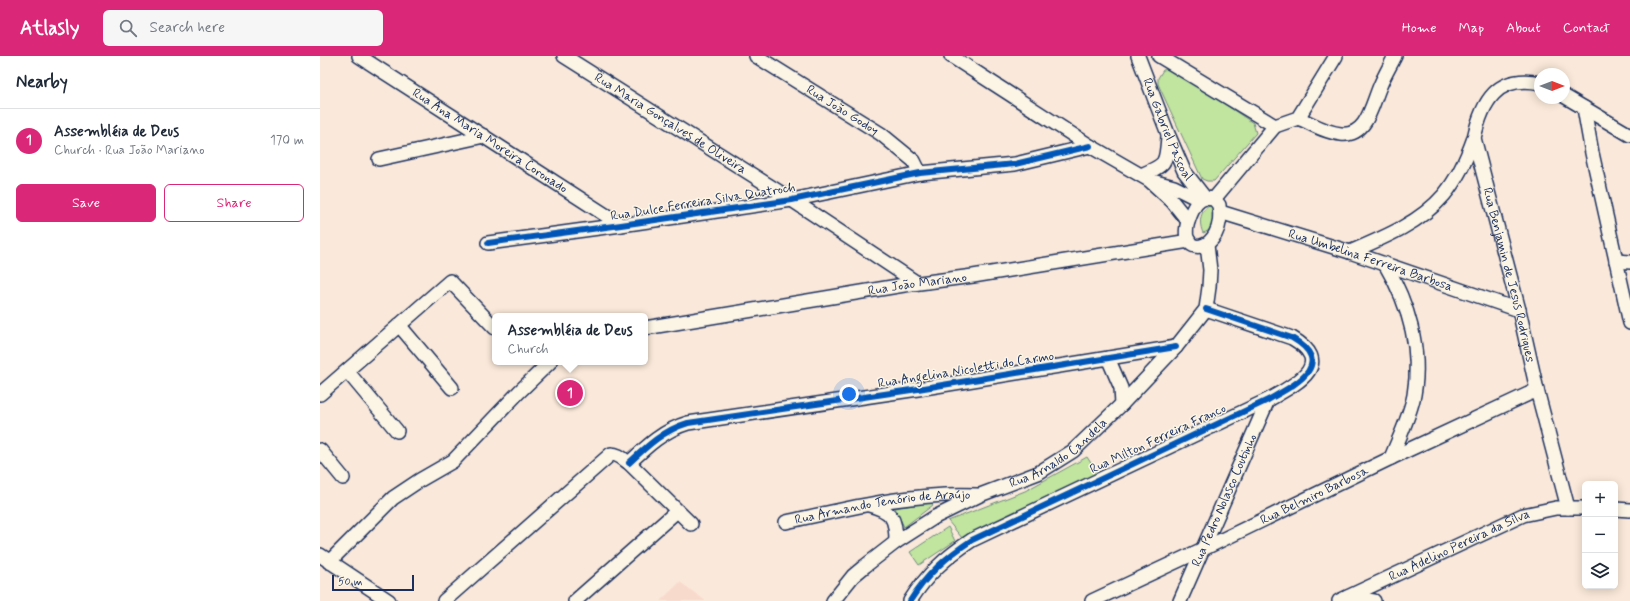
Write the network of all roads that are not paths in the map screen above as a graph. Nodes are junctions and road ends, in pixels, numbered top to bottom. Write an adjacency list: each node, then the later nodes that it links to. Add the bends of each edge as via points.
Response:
1 (360, 56): 16 (street, Rua Ana Maria Moreira Coronado)
2 (564, 56): 23 (street, Rua Maria Gonçalves de Oliveira)
3 (756, 56): 20 (street, Rua João Godoy, via 881,134 914,161)
4 (951, 56): 18 (street)
5 (1138, 56): 14 (street, Rua Gabriel Pascoal)
6 (1159, 56): 13 (street)
7 (1336, 56): 12 (street)
8 (1395, 56): 12 (street, via 1364,124 1358,130 1341,134)
9 (1534, 82): 17 (street, Rua Benjamin de Jesus Rodrigues, via 1514,82 1499,89 1486,101 1478,118)
10 (1570, 100): 11 (street)
11 (1584, 108): 15 (street); 31 (street)
12 (1298, 118): 13 (street)
13 (1275, 126): 22 (street)
14 (1168, 134): 21 (street, via 1166,157 1160,167); 22 (street, Rua Gabriel Pascoal, via 1184,171)
15 (1630, 135)
16 (484, 136): 19 (street); 26 (street, Rua Ana Maria Moreira Coronado)
17 (1474, 138): 30 (street, via 1460,170 1443,195 1416,219 1385,237); 36 (street, Rua Benjamin de Jesus Rodrigues)
18 (1090, 146): 20 (street, Rua Dulce Ferreira Silva Quatroch, via 1015,164); 21 (street)
19 (379, 159)
20 (920, 173): 23 (street, Rua Dulce Ferreira Silva Quatroch)
21 (1145, 178): 22 (street); 25 (street, via 1172,200)
22 (1206, 199): 24 (street, via 1219,205); 25 (street, via 1194,206)
23 (792, 200): 26 (street, Rua Dulce Ferreira Silva Quatroch); 34 (street, Rua Maria Gonçalves de Oliveira)
24 (1220, 212): 29 (street, via 1216,233); 30 (street, Rua Umbelina Ferreira Barbosa)
25 (1188, 221): 27 (street)
26 (621, 225): 28 (street, Rua Dulce Ferreira Silva Quatroch)
27 (1189, 241): 29 (street, via 1198,247); 34 (street, Rua João Mariano)
28 (488, 243)
29 (1207, 245): 35 (street, via 1210,270)
30 (1350, 252): 33 (street, Rua Umbelina Ferreira Barbosa)
31 (1616, 261): 32 (street); 37 (street)
32 (1630, 262)
33 (1385, 264): 36 (street, Rua Umbelina Ferreira Barbosa); 52 (street, via 1397,284 1407,311 1413,333 1416,365 1414,395)
34 (917, 283): 40 (street, Rua João Mariano)
35 (1206, 309): 41 (street, Rua Arnaldo Candela); 48 (street, Rua Milton Ferreira Franco, via 1292,338 1306,349 1311,362 1308,374)
36 (1519, 310): 46 (street, Rua Benjamin de Jesus Rodrigues)
37 (1630, 323)
38 (399, 325): 39 (street, via 450,281); 44 (street); 45 (street)
39 (492, 325)
40 (648, 328)
41 (1176, 347): 42 (street, Rua Angelina Nicoletti do Carmo); 49 (street, Rua Arnaldo Candela)
42 (1108, 358): 49 (street, via 1121,388); 53 (street, Rua Angelina Nicoletti do Carmo, via 688,423 667,431)
43 (547, 365): 66 (street, via 453,461 393,498)
44 (347, 371): 47 (street); 50 (street)
45 (452, 388)
46 (1537, 390): 52 (street, Rua Belmiro Barbosa); 57 (street, Rua Benjamin de Jesus Rodrigues)
47 (320, 394)
48 (1268, 400): 65 (street, Rua Pedro Nolasco Coutinho); 72 (street, Rua Milton Ferreira Franco, via 972,540 933,570)
49 (1122, 404): 55 (street, Rua Arnaldo Candela, via 1073,450 1051,465 1038,473)
50 (397, 432)
51 (320, 450): 54 (street)
52 (1391, 458): 65 (street, Rua Belmiro Barbosa)
53 (629, 463): 61 (street); 69 (street, via 616,454 611,454)
54 (343, 478)
55 (980, 495): 56 (street, Rua Armando Tenório de Araújo, via 919,496); 64 (street, Rua Arnaldo Candela, via 935,517)
56 (867, 504): 62 (street, Rua Armando Tenório de Araújo); 64 (street, via 889,513 894,521)
57 (1568, 508): 58 (street, Rua Adelino Pereira da Silva); 67 (street, Rua Adelino Pereira da Silva, via 1523,515)
58 (1582, 508)
59 (1618, 509): 60 (street)
60 (1630, 510)
61 (677, 511): 63 (street); 70 (street)
62 (786, 522)
63 (691, 524)
64 (896, 542): 71 (street, Rua Arnaldo Candela, via 854,576)
65 (1201, 550): 73 (street, Rua Belmiro Barbosa); 74 (street, Rua Pedro Nolasco Coutinho)
66 (325, 558): 68 (street)
67 (1344, 599): 75 (street)
68 (389, 601)
69 (444, 601)
70 (575, 601)
71 (833, 601)
72 (910, 601)
73 (1092, 601)
74 (1180, 601)
75 (1374, 601)

